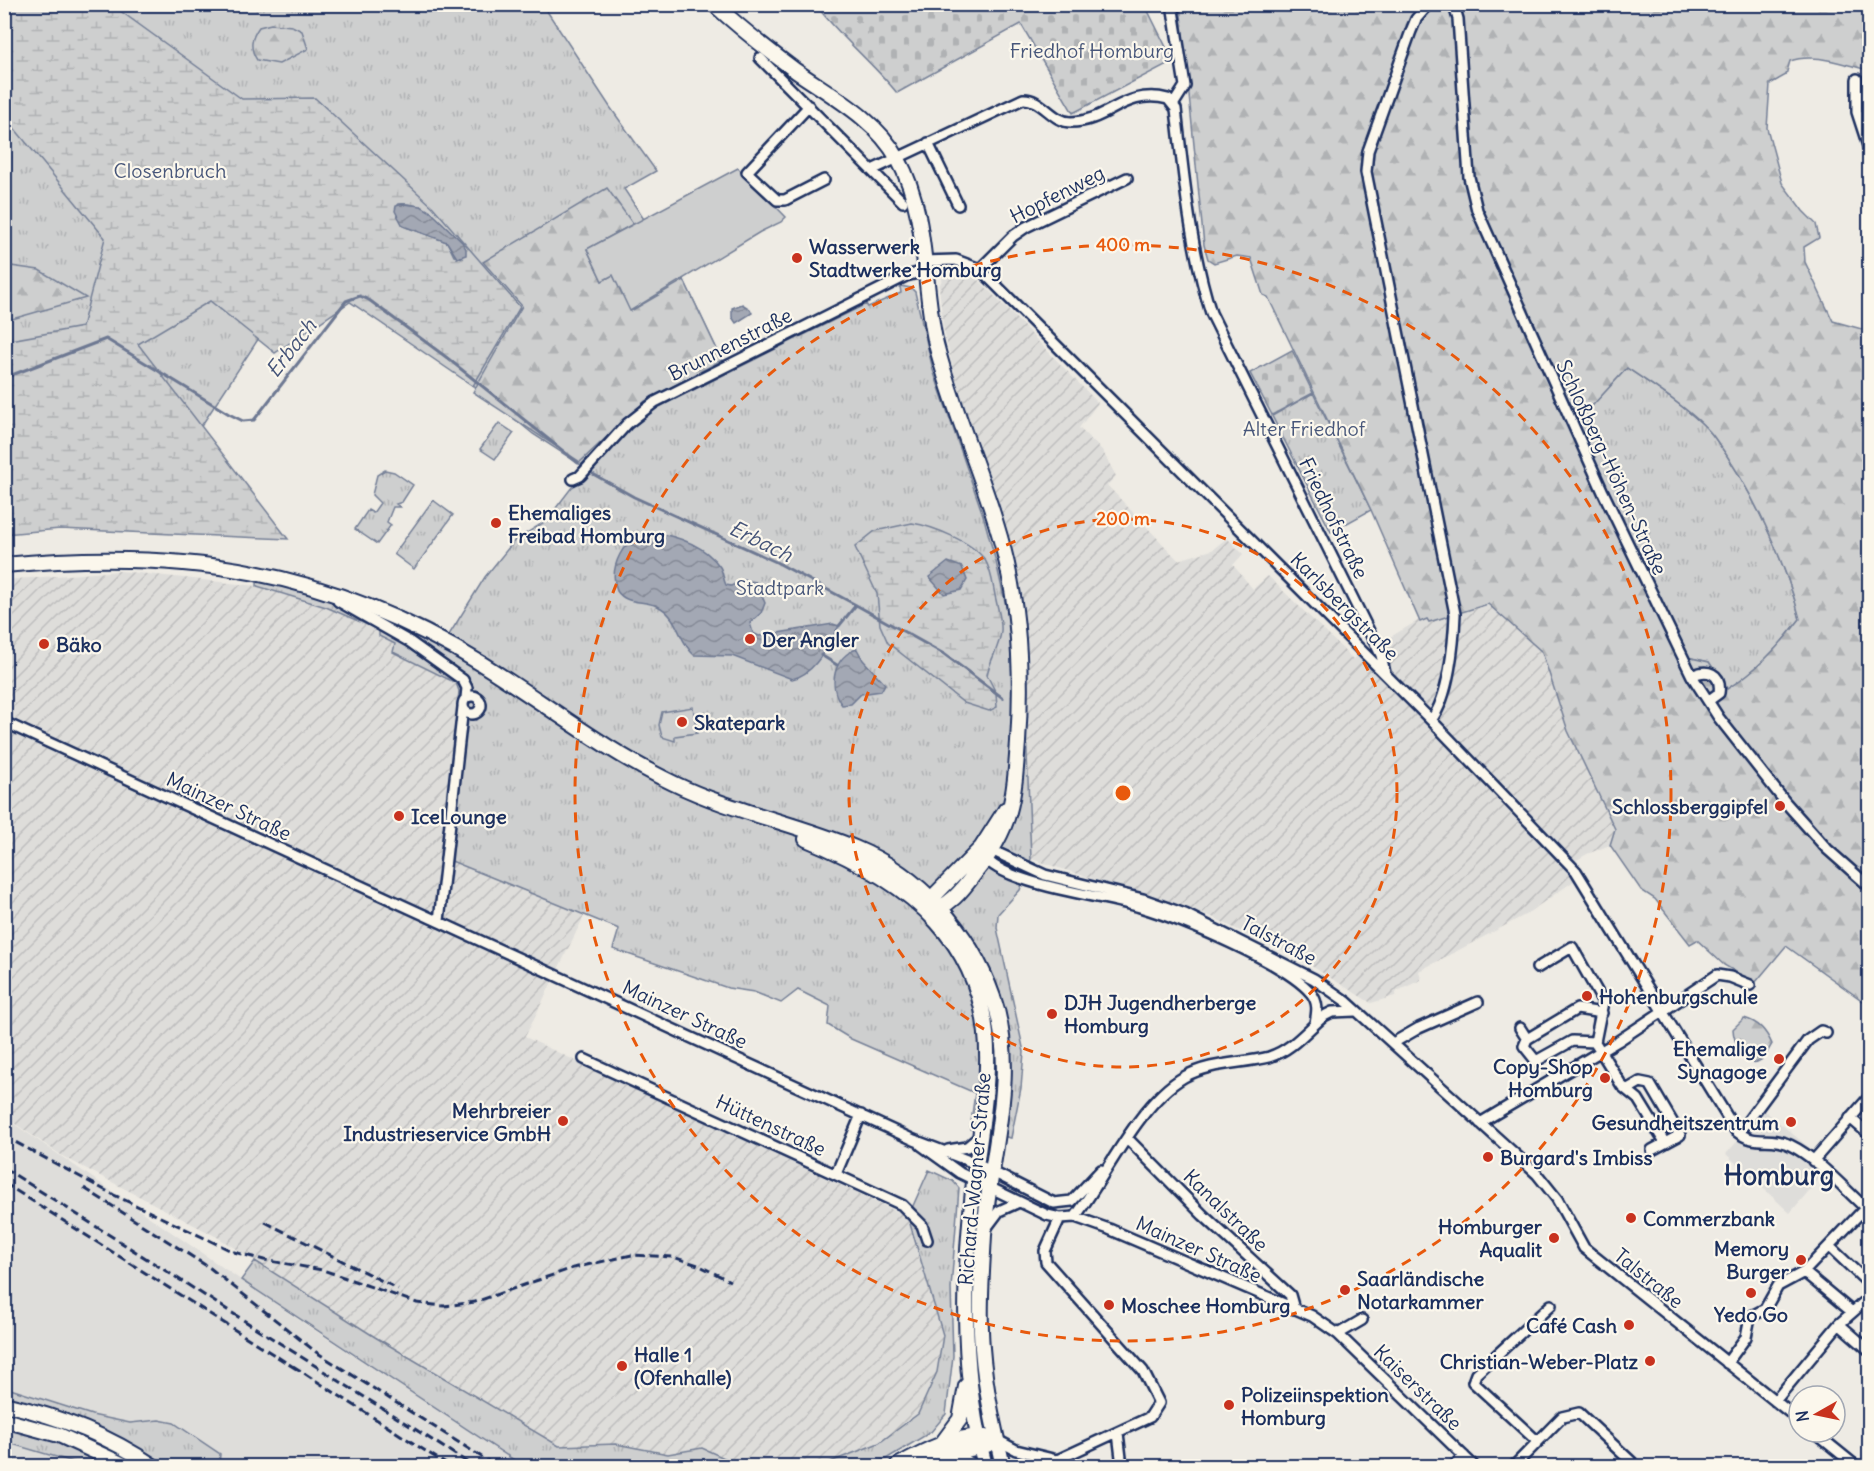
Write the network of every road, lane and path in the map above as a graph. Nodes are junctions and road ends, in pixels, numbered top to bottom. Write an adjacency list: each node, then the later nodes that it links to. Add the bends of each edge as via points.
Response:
1 (714, 4): 6 (main road)
2 (1172, 4): 9 (street, via 1185,86)
3 (1429, 4): 29 (street, via 1411,31 1368,151 1366,172 1455,614 1445,688 1439,710)
4 (1450, 4): 25 (street, Schloßberg-Höhen-Straße, via 1458,19 1469,177 1477,210 1600,486)
5 (760, 58): 8 (street)
6 (793, 68): 8 (street); 13 (main road, via 871,125)
7 (1857, 79): 12 (street, via 1857,112)
8 (783, 81): 10 (street)
9 (1173, 105): 11 (street, via 1168,99 1144,95 1082,121 1069,122 1060,120 1031,98 1023,99); 24 (street, Friedhofstraße, via 1186,198 1211,313 1381,655)
10 (810, 106): 14 (street); 16 (street, via 747,172 777,200 785,200)
11 (928, 143): 13 (street); 18 (street)
12 (1869, 152)
13 (897, 157): 14 (street); 19 (main road, via 911,190)
14 (872, 170): 17 (street)
15 (1127, 178): 20 (street, Hopfenweg, via 1026,227)
16 (824, 180)
17 (903, 202)
18 (958, 205)
19 (924, 266): 20 (street, Karlsbergstraße, via 956,260); 21 (street, Brunnenstraße, via 655,402 627,424); 32 (main road, via 945,377 1007,562 1016,619 1020,697 1012,793)
20 (980, 269): 24 (street, Karlsbergstraße)
21 (573, 479)
22 (4, 565): 23 (main road, via 96,558 172,560 218,565)
23 (321, 590): 27 (street, via 410,642 463,680 467,688); 34 (main road, via 381,610 463,653 623,757 676,785 866,866)
24 (1384, 673): 29 (street, Karlsbergstraße)
25 (1692, 676): 26 (street, Schloßberg-Höhen-Straße); 26 (street, via 1704,671 1717,678 1719,693)
26 (1708, 701): 33 (street, Schloßberg-Höhen-Straße, via 1805,826)
27 (465, 702): 28 (street, via 469,713); 28 (street, via 473,696 479,699); 31 (street)
28 (478, 712): 31 (street, via 469,722)
29 (1431, 720): 40 (street, Karlsbergstraße, via 1576,871)
30 (4, 722): 35 (street, Mainzer Straße)
31 (459, 759): 35 (street)
32 (987, 853): 34 (main road); 39 (street, Talstraße, via 1046,875 1143,899 1185,914 1314,979); 42 (street, Talstraße, via 1023,879 1140,906 1210,933 1290,976 1311,993 1318,1004)
33 (1869, 887)
34 (933, 906): 55 (main road, Richard-Wagner-Straße, via 957,949 982,1012 987,1065); 66 (main road, Richard-Wagner-Straße, via 962,933 992,995 1002,1033 1005,1065)
35 (439, 921): 52 (street, Mainzer Straße)
36 (1537, 968): 41 (street, via 1572,947 1601,996)
37 (1750, 985): 40 (street, via 1717,975)
38 (1479, 1002): 47 (street)
39 (1355, 1011): 42 (street, via 1332,1012); 47 (street, Talstraße)
40 (1662, 1012): 48 (street); 56 (street, Karlsbergstraße)
41 (1602, 1013): 45 (street, via 1577,1009); 46 (street)
42 (1315, 1023): 58 (street, via 1295,1042 1269,1057 1205,1068 1181,1078)
43 (1520, 1028): 45 (street)
44 (1826, 1033): 56 (street, via 1821,1031 1808,1040)
45 (1527, 1039): 46 (street, via 1524,1046 1536,1061 1572,1041)
46 (1595, 1042): 48 (street)
47 (1393, 1043): 54 (street, Talstraße)
48 (1601, 1052): 50 (street, via 1622,1086); 54 (street)
49 (584, 1059): 67 (street, Hüttenstraße)
50 (1628, 1089): 60 (street); 60 (street, via 1640,1082 1650,1084 1680,1135)
51 (1869, 1096): 53 (street)
52 (861, 1115): 59 (street, Mainzer Straße); 67 (street)
53 (1850, 1118): 57 (street); 63 (street)
54 (1480, 1123): 90 (street, Talstraße, via 1551,1189 1584,1248)
55 (981, 1134): 61 (street, Mainzer Straße, via 967,1148); 65 (main road, Richard-Wagner-Straße)
56 (1741, 1134): 63 (street, via 1753,1141 1785,1143)
57 (1869, 1135)
58 (1127, 1138): 64 (street); 84 (street, Kanalstraße, via 1290,1295)
59 (914, 1140): 61 (street, Mainzer Straße); 68 (street, Mainzer Straße)
60 (1665, 1143): 62 (street)
61 (942, 1149): 65 (street, Mainzer Straße)
62 (1652, 1150)
63 (1813, 1161): 72 (street)
64 (1109, 1163): 70 (street); 73 (street)
65 (977, 1164): 66 (street, Mainzer Straße); 68 (main road, Richard-Wagner-Straße)
66 (993, 1172): 69 (main road, Richard-Wagner-Straße); 70 (street, Mainzer Straße, via 1054,1203)
67 (836, 1174): 78 (street, Hüttenstraße, via 902,1205 922,1225)
68 (974, 1180): 69 (street, Mainzer Straße); 91 (main road, Richard-Wagner-Straße, via 965,1295)
69 (991, 1188): 71 (street, Mainzer Straße); 77 (main road, Richard-Wagner-Straße)
70 (1072, 1201): 73 (street, Mainzer Straße); 74 (street)
71 (1019, 1202): 75 (street, Mainzer Straße); 77 (street, via 999,1211)
72 (1868, 1208): 79 (street)
73 (1082, 1209): 74 (street); 76 (street, Mainzer Straße)
74 (1075, 1217): 75 (street, Mainzer Straße); 76 (street, Mainzer Straße)
75 (1060, 1218): 96 (street, via 1045,1251 1046,1262 1148,1378 1159,1403 1150,1418)
76 (1109, 1229): 84 (street, Mainzer Straße)
77 (984, 1231): 97 (main road, Richard-Wagner-Straße, via 982,1347)
78 (927, 1240)
79 (1829, 1246): 80 (street); 81 (street)
80 (1804, 1272): 85 (street); 90 (street, via 1778,1286 1764,1309 1750,1317 1746,1337)
81 (1869, 1285)
82 (1869, 1297): 85 (street)
83 (1551, 1305): 99 (street, via 1476,1374 1473,1382)
84 (1294, 1309): 88 (street, Mainzer Straße)
85 (1852, 1312): 87 (street)
86 (1362, 1320): 88 (street)
87 (1839, 1324): 89 (street); 92 (street)
88 (1338, 1334): 102 (street, Kaiserstraße)
89 (1869, 1351)
90 (1727, 1363): 92 (street, Talstraße)
91 (968, 1370): 98 (main road, Richard-Wagner-Straße); 101 (main road, via 960,1419)
92 (1775, 1401): 94 (street, Talstraße)
93 (4, 1404): 106 (main road, via 86,1429)
94 (1787, 1410)
95 (4, 1420): 105 (main road, via 59,1435)
96 (1118, 1433): 97 (street, via 1064,1458 1044,1459); 110 (street)
97 (997, 1440): 98 (main road); 109 (main road, Richard-Wagner-Straße)
98 (979, 1442): 101 (main road); 103 (main road); 108 (main road, Richard-Wagner-Straße)
99 (1538, 1442): 113 (street); 114 (street, via 1562,1417 1579,1413)
100 (1828, 1444): 115 (street)
101 (940, 1446): 104 (main road)
102 (1464, 1456): 111 (street); 112 (street, Kaiserstraße)
103 (925, 1460): 104 (main road); 107 (main road, via 952,1458)
104 (896, 1466)
105 (126, 1467)
106 (153, 1467)
107 (972, 1467)
108 (985, 1467)
109 (1003, 1467)
110 (1122, 1467)
111 (1454, 1467)
112 (1474, 1467)
113 (1514, 1467)
114 (1636, 1467)
115 (1856, 1467)

